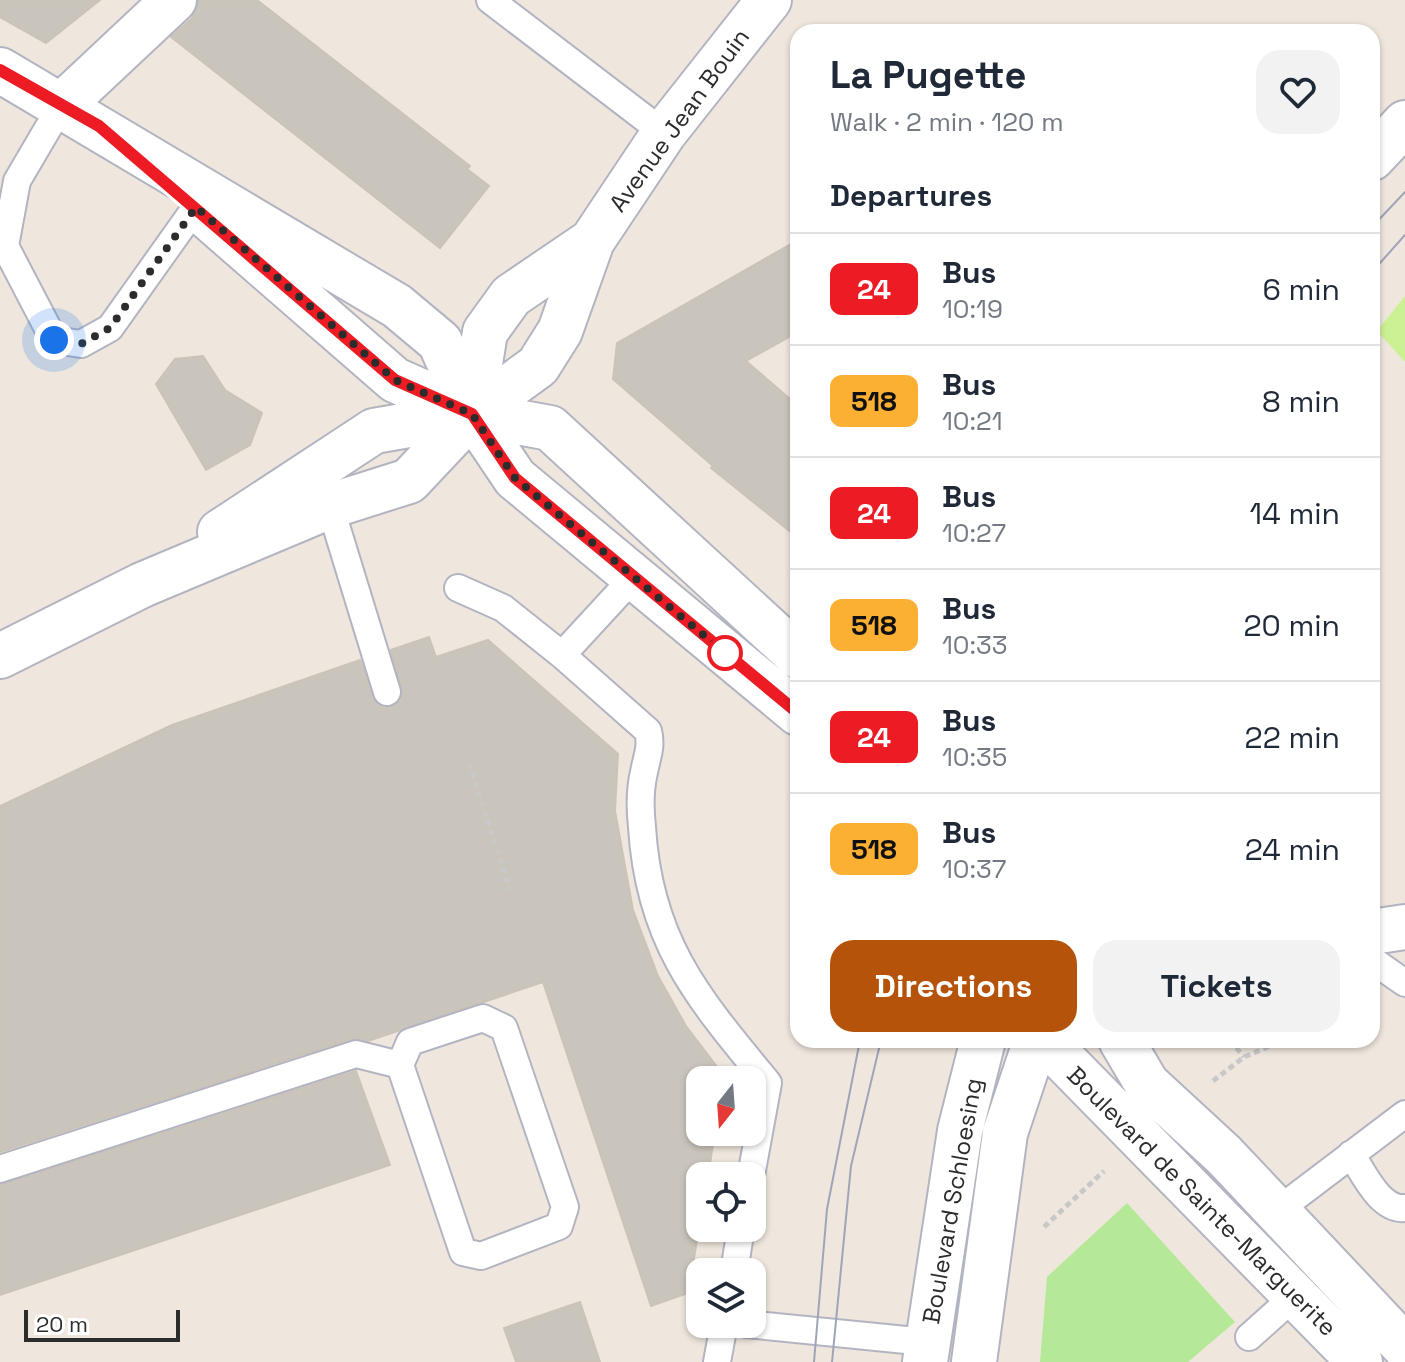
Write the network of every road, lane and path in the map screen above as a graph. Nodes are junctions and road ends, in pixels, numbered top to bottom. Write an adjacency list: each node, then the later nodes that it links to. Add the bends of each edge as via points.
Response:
1 (174, 0): 5 (main road)
2 (490, 0): 7 (lane)
3 (769, 0): 7 (main road, Avenue Jean Bouin)
4 (2, 74): 5 (main road)
5 (80, 116): 9 (main road); 11 (lane, via 17,181); 12 (main road, via 397,306 440,342)
6 (1405, 123): 8 (main road)
7 (664, 133): 10 (main road, Avenue Jean Bouin)
8 (1380, 150)
9 (196, 207): 11 (lane, via 110,328 81,344 54,340); 12 (main road, via 395,380)
10 (592, 241): 12 (main road, Avenue Jean Bouin, via 560,331 538,366); 12 (main road, Avenue Jean Bouin, via 511,296 485,332)
11 (3, 248)
12 (472, 414): 13 (main road, via 409,481); 14 (main road, via 515,478); 15 (main road, via 374,431); 17 (main road, via 550,428)
13 (330, 506): 15 (main road); 20 (lane)
14 (633, 578): 18 (lane); 21 (main road)
15 (142, 585): 19 (main road)
16 (458, 588): 18 (lane, via 503,608)
17 (790, 649)
18 (562, 655): 38 (lane, via 648,731 652,745 643,774 641,811 644,870 678,966 710,1016 768,1083)
19 (0, 656)
20 (387, 692)
21 (790, 706)
22 (469, 763): 23 (path)
23 (510, 890)
24 (1405, 927): 25 (main road)
25 (1380, 931)
26 (1380, 966): 27 (lane)
27 (1405, 983)
28 (981, 1048): 48 (main road, Boulevard Schloesing, via 960,1131)
29 (1033, 1048): 50 (main road, Boulevard Schloesing, via 1005,1133)
30 (1052, 1048): 36 (main road, Boulevard de Sainte-Marguerite)
31 (1126, 1048): 41 (main road, Boulevard de Sainte-Marguerite, via 1147,1084)
32 (1237, 1048): 33 (path)
33 (1244, 1057)
34 (400, 1065): 34 (lane, via 463,1252 481,1256 559,1226 565,1207 504,1028 483,1018 410,1042); 39 (lane, via 356,1054)
35 (1405, 1114): 37 (lane)
36 (1138, 1139): 42 (path); 43 (main road, Boulevard de Sainte-Marguerite)
37 (1351, 1154): 40 (lane, via 1384,1201); 41 (lane)
38 (754, 1162)
39 (0, 1169)
40 (1405, 1208)
41 (1277, 1211): 47 (main road, Boulevard de Sainte-Marguerite)
42 (1035, 1235)
43 (1296, 1295): 45 (lane); 51 (main road, Boulevard de Sainte-Marguerite)
44 (766, 1327): 48 (lane)
45 (1249, 1337)
46 (721, 1338): 49 (lane)
47 (1405, 1347)
48 (926, 1352)
49 (717, 1362)
50 (974, 1362)
51 (1360, 1362)

